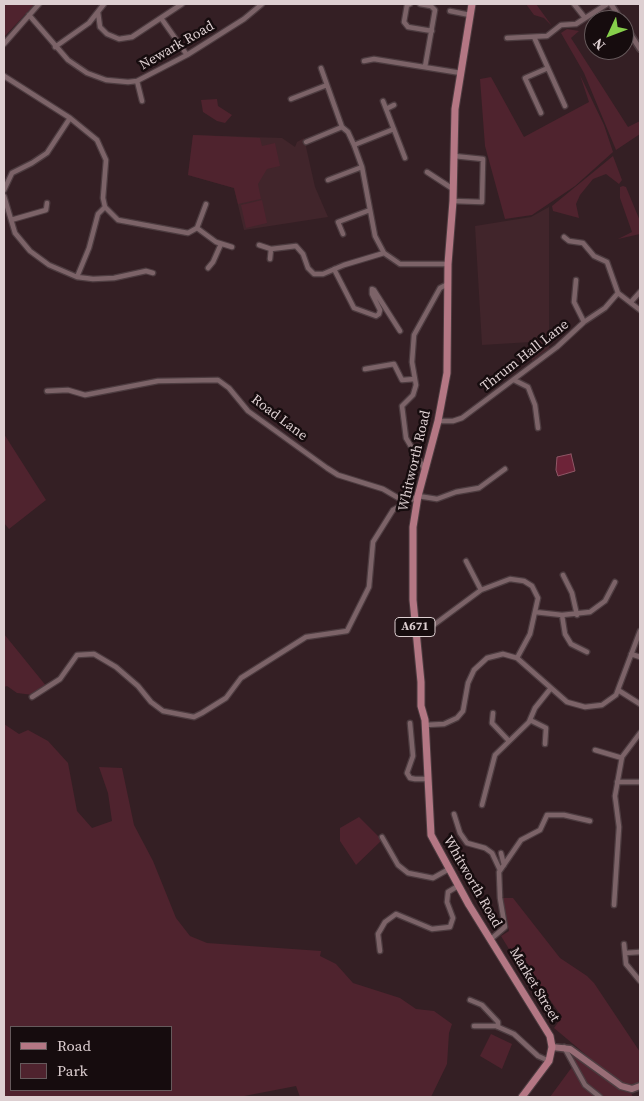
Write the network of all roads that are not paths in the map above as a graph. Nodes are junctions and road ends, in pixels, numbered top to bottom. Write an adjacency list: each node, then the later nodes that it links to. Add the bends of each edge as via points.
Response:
1 (39, 4): 11 (street)
2 (104, 4): 10 (street)
3 (182, 4): 14 (street)
4 (262, 4): 26 (street, Newark Road)
5 (410, 4): 18 (street, via 407,5 404,22 408,27)
6 (420, 4): 18 (street, via 436,10)
7 (472, 4): 12 (main road, Whitworth Road / A671)
8 (574, 4): 13 (street)
9 (450, 11): 12 (street)
10 (98, 12): 16 (street); 17 (street)
11 (29, 15): 23 (street); 24 (street, Newark Road)
12 (470, 15): 31 (main road, Whitworth Road / A671)
13 (584, 17)
14 (161, 18): 17 (street, via 132,37 120,40); 26 (street)
15 (584, 19): 19 (street, via 576,24 561,25 547,36)
16 (89, 23): 17 (street); 24 (street)
17 (100, 27)
18 (432, 31): 28 (street)
19 (534, 37): 21 (street); 30 (street)
20 (640, 37): 22 (street)
21 (508, 38)
22 (635, 40): 25 (street)
23 (4, 44)
24 (55, 47): 33 (street, Newark Road, via 74,64 106,80)
25 (640, 49)
26 (187, 55): 33 (street, Newark Road)
27 (364, 62): 28 (street, via 374,58)
28 (425, 67): 31 (street)
29 (321, 68): 34 (street)
30 (548, 68): 39 (street); 41 (street, via 525,78)
31 (461, 73): 47 (main road, Whitworth Road / A671, via 455,109)
32 (4, 76): 42 (street)
33 (137, 81): 36 (street)
34 (327, 85): 35 (street); 43 (street)
35 (291, 99)
36 (142, 101)
37 (383, 101): 40 (street)
38 (394, 105): 40 (street)
39 (565, 106)
40 (386, 109): 44 (street)
41 (541, 114)
42 (70, 118): 53 (street, via 47,153 12,173); 58 (street, via 97,140 106,160)
43 (342, 127): 45 (street); 46 (street)
44 (394, 129): 46 (street); 48 (street)
45 (306, 142)
46 (354, 145): 49 (street)
47 (454, 156): 52 (main road, Whitworth Road / A671); 55 (street, via 483,158 482,202)
48 (405, 158)
49 (362, 167): 51 (street); 59 (street)
50 (426, 172): 52 (street)
51 (328, 180)
52 (453, 189): 55 (main road, Whitworth Road / A671)
53 (4, 190)
54 (4, 196): 60 (street)
55 (453, 201): 70 (main road, Whitworth Road / A671)
56 (47, 203): 60 (street, via 46,210)
57 (206, 204): 61 (street)
58 (105, 208): 61 (street, via 118,220 188,233); 74 (street, via 98,214)
59 (370, 210): 62 (street, via 338,222); 68 (street, via 375,236)
60 (10, 220): 74 (street, via 15,233 30,251 49,265)
61 (198, 228): 64 (street)
62 (343, 234)
63 (566, 241): 78 (street, via 583,243 594,256 607,262)
64 (221, 244): 66 (street); 71 (street)
65 (258, 245): 67 (street)
66 (232, 247)
67 (271, 249): 69 (street); 72 (street, via 296,246 314,274)
68 (384, 253): 70 (street, via 400,264); 72 (street)
69 (270, 259)
70 (448, 264): 76 (main road, Whitworth Road / A671)
71 (208, 268)
72 (334, 269): 82 (street, via 354,308 376,316 380,314 372,289)
73 (153, 273): 74 (street, via 146,271 114,278)
74 (77, 277)
75 (576, 280): 81 (street, via 574,302)
76 (448, 284): 84 (street, via 440,288 414,335 412,362); 87 (main road, Whitworth Road / A671, via 447,373)
77 (640, 292): 79 (street)
78 (618, 293): 79 (street); 81 (street, Thrum Hall Lane, via 605,308)
79 (630, 302): 80 (street)
80 (640, 310)
81 (584, 322): 85 (street, Thrum Hall Lane)
82 (400, 331)
83 (365, 370): 84 (street, via 394,364 402,380)
84 (415, 379): 90 (street, via 413,395 402,406 405,433)
85 (514, 380): 87 (street, Thrum Hall Lane, via 462,418); 88 (street, via 528,387 535,405)
86 (47, 391): 92 (street, Road Lane, via 68,390 85,395 158,382 218,380 261,422 327,468 338,475 383,489)
87 (438, 421): 90 (main road, Whitworth Road / A671)
88 (538, 428)
89 (505, 468): 91 (street, via 479,488 437,499)
90 (424, 470): 91 (main road, Whitworth Road / A671)
91 (418, 496): 92 (street); 100 (main road, Whitworth Road / A671, via 413,527)
92 (408, 503): 108 (street, via 392,510 373,542 369,587 347,631 306,637 241,678 226,698 202,713 194,717 163,711 116,667 94,654 77,655 60,679)
93 (465, 561): 96 (street)
94 (563, 575): 98 (street)
95 (614, 582): 98 (street, via 605,601 590,612)
96 (481, 590): 97 (street, via 510,579 524,581 532,586 538,598); 100 (street, via 435,624)
97 (535, 612): 99 (street); 105 (street, via 530,634)
98 (577, 614): 99 (street)
99 (562, 615): 102 (street, via 565,634 571,644)
100 (415, 626): 113 (main road, Whitworth Road / A671)
101 (640, 632): 103 (street)
102 (588, 652)
103 (631, 654): 104 (street); 107 (street)
104 (640, 657)
105 (517, 658): 106 (street); 113 (street, via 503,654 488,658 474,670 463,711 457,718 444,724)
106 (551, 688): 107 (street, via 567,702 585,707 602,705); 111 (street)
107 (618, 690): 109 (street)
108 (32, 696)
109 (640, 704)
110 (493, 714): 115 (street, via 492,723)
111 (530, 720): 115 (street); 116 (street, via 546,728)
112 (410, 724): 119 (street, via 413,756 407,773 410,778)
113 (425, 725): 119 (main road, Whitworth Road / A671)
114 (640, 733): 118 (street)
115 (509, 741): 122 (street, via 495,755)
116 (545, 744)
117 (595, 750): 118 (street)
118 (622, 758): 120 (street)
119 (428, 779): 128 (main road, Whitworth Road / A671, via 432,835)
120 (617, 782): 121 (street); 130 (street, via 615,796 619,827)
121 (640, 782)
122 (482, 805)
123 (454, 814): 127 (street, via 467,843 492,853)
124 (590, 821): 127 (street, via 547,815 543,826 522,838)
125 (382, 837): 128 (street, via 392,856 408,873 433,878)
126 (501, 853): 127 (street)
127 (502, 868): 131 (street, via 500,898 504,927)
128 (449, 869): 129 (main road, Whitworth Road / A671)
129 (458, 886): 131 (main road, Whitworth Road / A671); 133 (street, via 448,892 447,902 453,918 450,927 432,929 396,914 385,922 378,934)
130 (614, 905)
131 (491, 939): 140 (main road, Market Street / A671, via 545,1026)
132 (624, 944): 135 (street)
133 (380, 951)
134 (640, 952): 135 (street)
135 (625, 953): 136 (street, via 626,964)
136 (640, 981)
137 (470, 1000): 139 (street, via 482,1005 498,1022)
138 (474, 1026): 139 (street)
139 (498, 1027): 142 (street, via 514,1034 538,1056)
140 (552, 1047): 141 (main road); 142 (main road)
141 (564, 1047): 143 (main road, via 577,1053 620,1086 632,1089); 145 (street, via 585,1085)
142 (549, 1061): 144 (main road)
143 (640, 1086)
144 (522, 1097)
145 (600, 1097)

